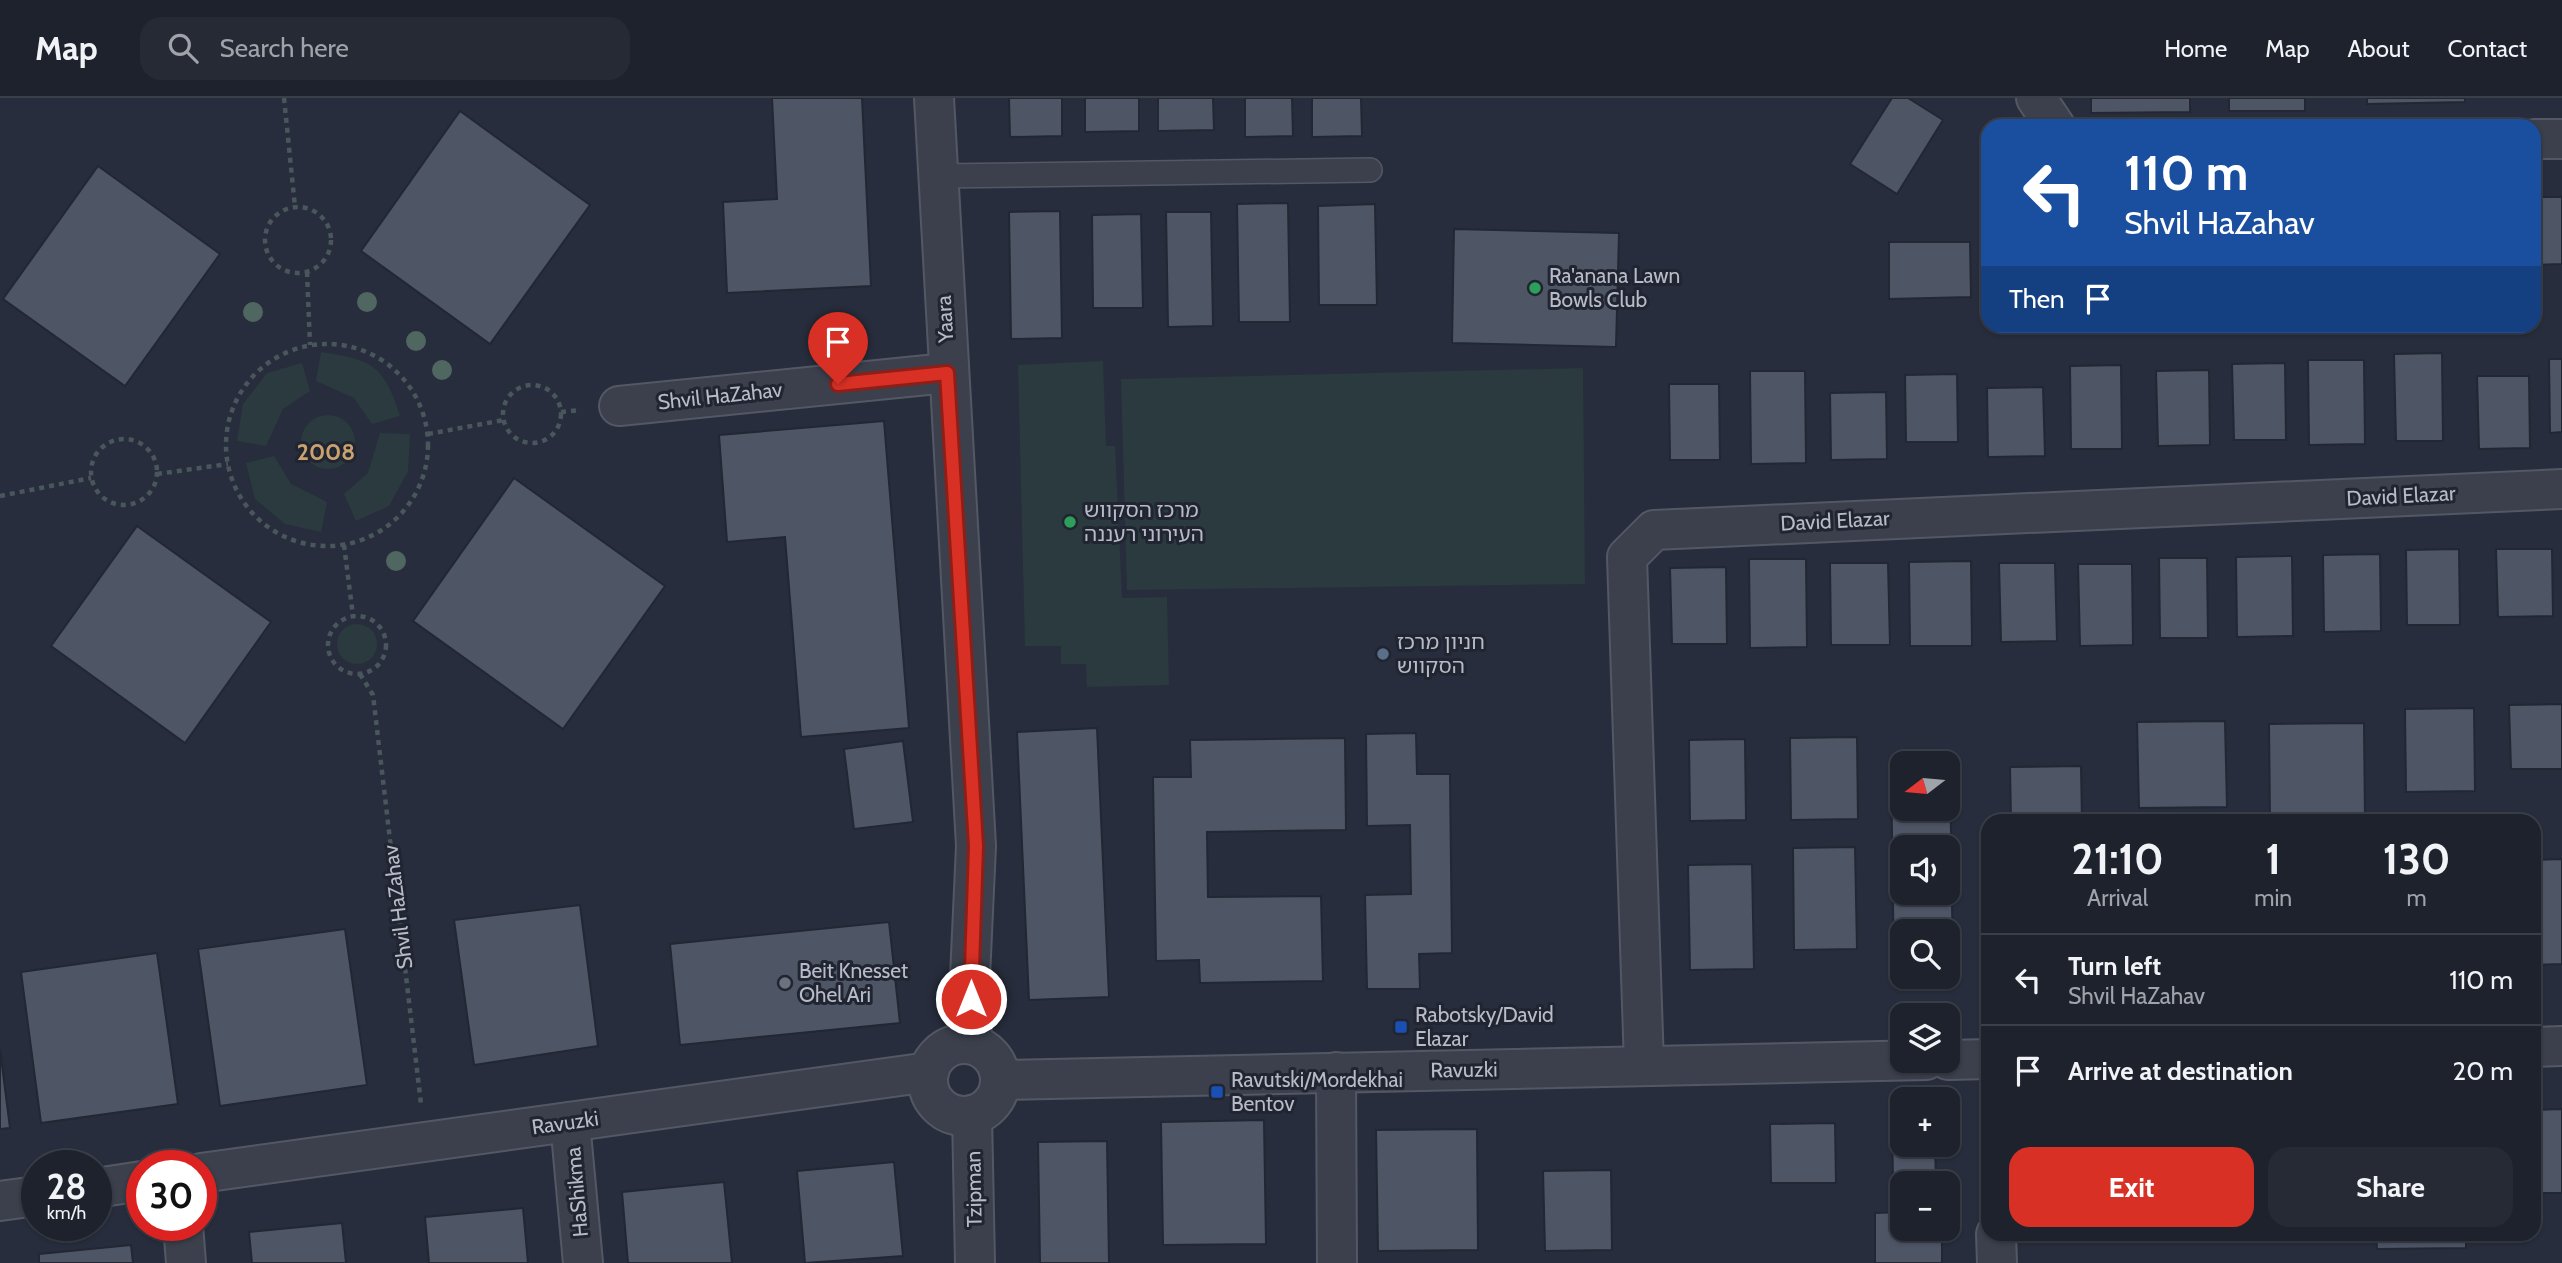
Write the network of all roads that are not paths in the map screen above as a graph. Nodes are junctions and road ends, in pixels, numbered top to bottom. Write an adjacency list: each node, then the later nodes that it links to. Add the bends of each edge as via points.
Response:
1 (934, 98): 7 (street, Yaara)
2 (2036, 98): 3 (street)
3 (2050, 119)
4 (2541, 139): 5 (street)
5 (2562, 139)
6 (1370, 170): 7 (lane)
7 (938, 176): 8 (street, Yaara)
8 (947, 373): 9 (street, Shvil HaZahav); 11 (street, Yaara, via 976,846)
9 (619, 406)
10 (2562, 489): 17 (street, David Elazar, via 1654,530 1627,557)
11 (972, 1044): 18 (street, via 961,1043 940,1053); 20 (street, via 987,1051)
12 (2562, 1046): 13 (street)
13 (2541, 1047)
14 (1981, 1059): 15 (street)
15 (1960, 1060)
16 (1890, 1061): 17 (street, Ravuzki)
17 (1644, 1065): 19 (street, Ravuzki)
18 (929, 1072): 21 (street, via 929,1087 944,1111); 22 (street, Ravuzki)
19 (1336, 1073): 20 (street, Ravuzki); 31 (street)
20 (1001, 1080): 21 (street, via 993,1103)
21 (972, 1115): 30 (street, Tzipman)
22 (570, 1122): 23 (street, Ravuzki); 29 (street, HaShikma)
23 (217, 1171)
24 (21, 1198): 25 (street)
25 (0, 1201)
26 (184, 1241): 28 (street)
27 (1996, 1241): 32 (street)
28 (186, 1263)
29 (583, 1263)
30 (975, 1263)
31 (1338, 1263)
32 (1997, 1263)

